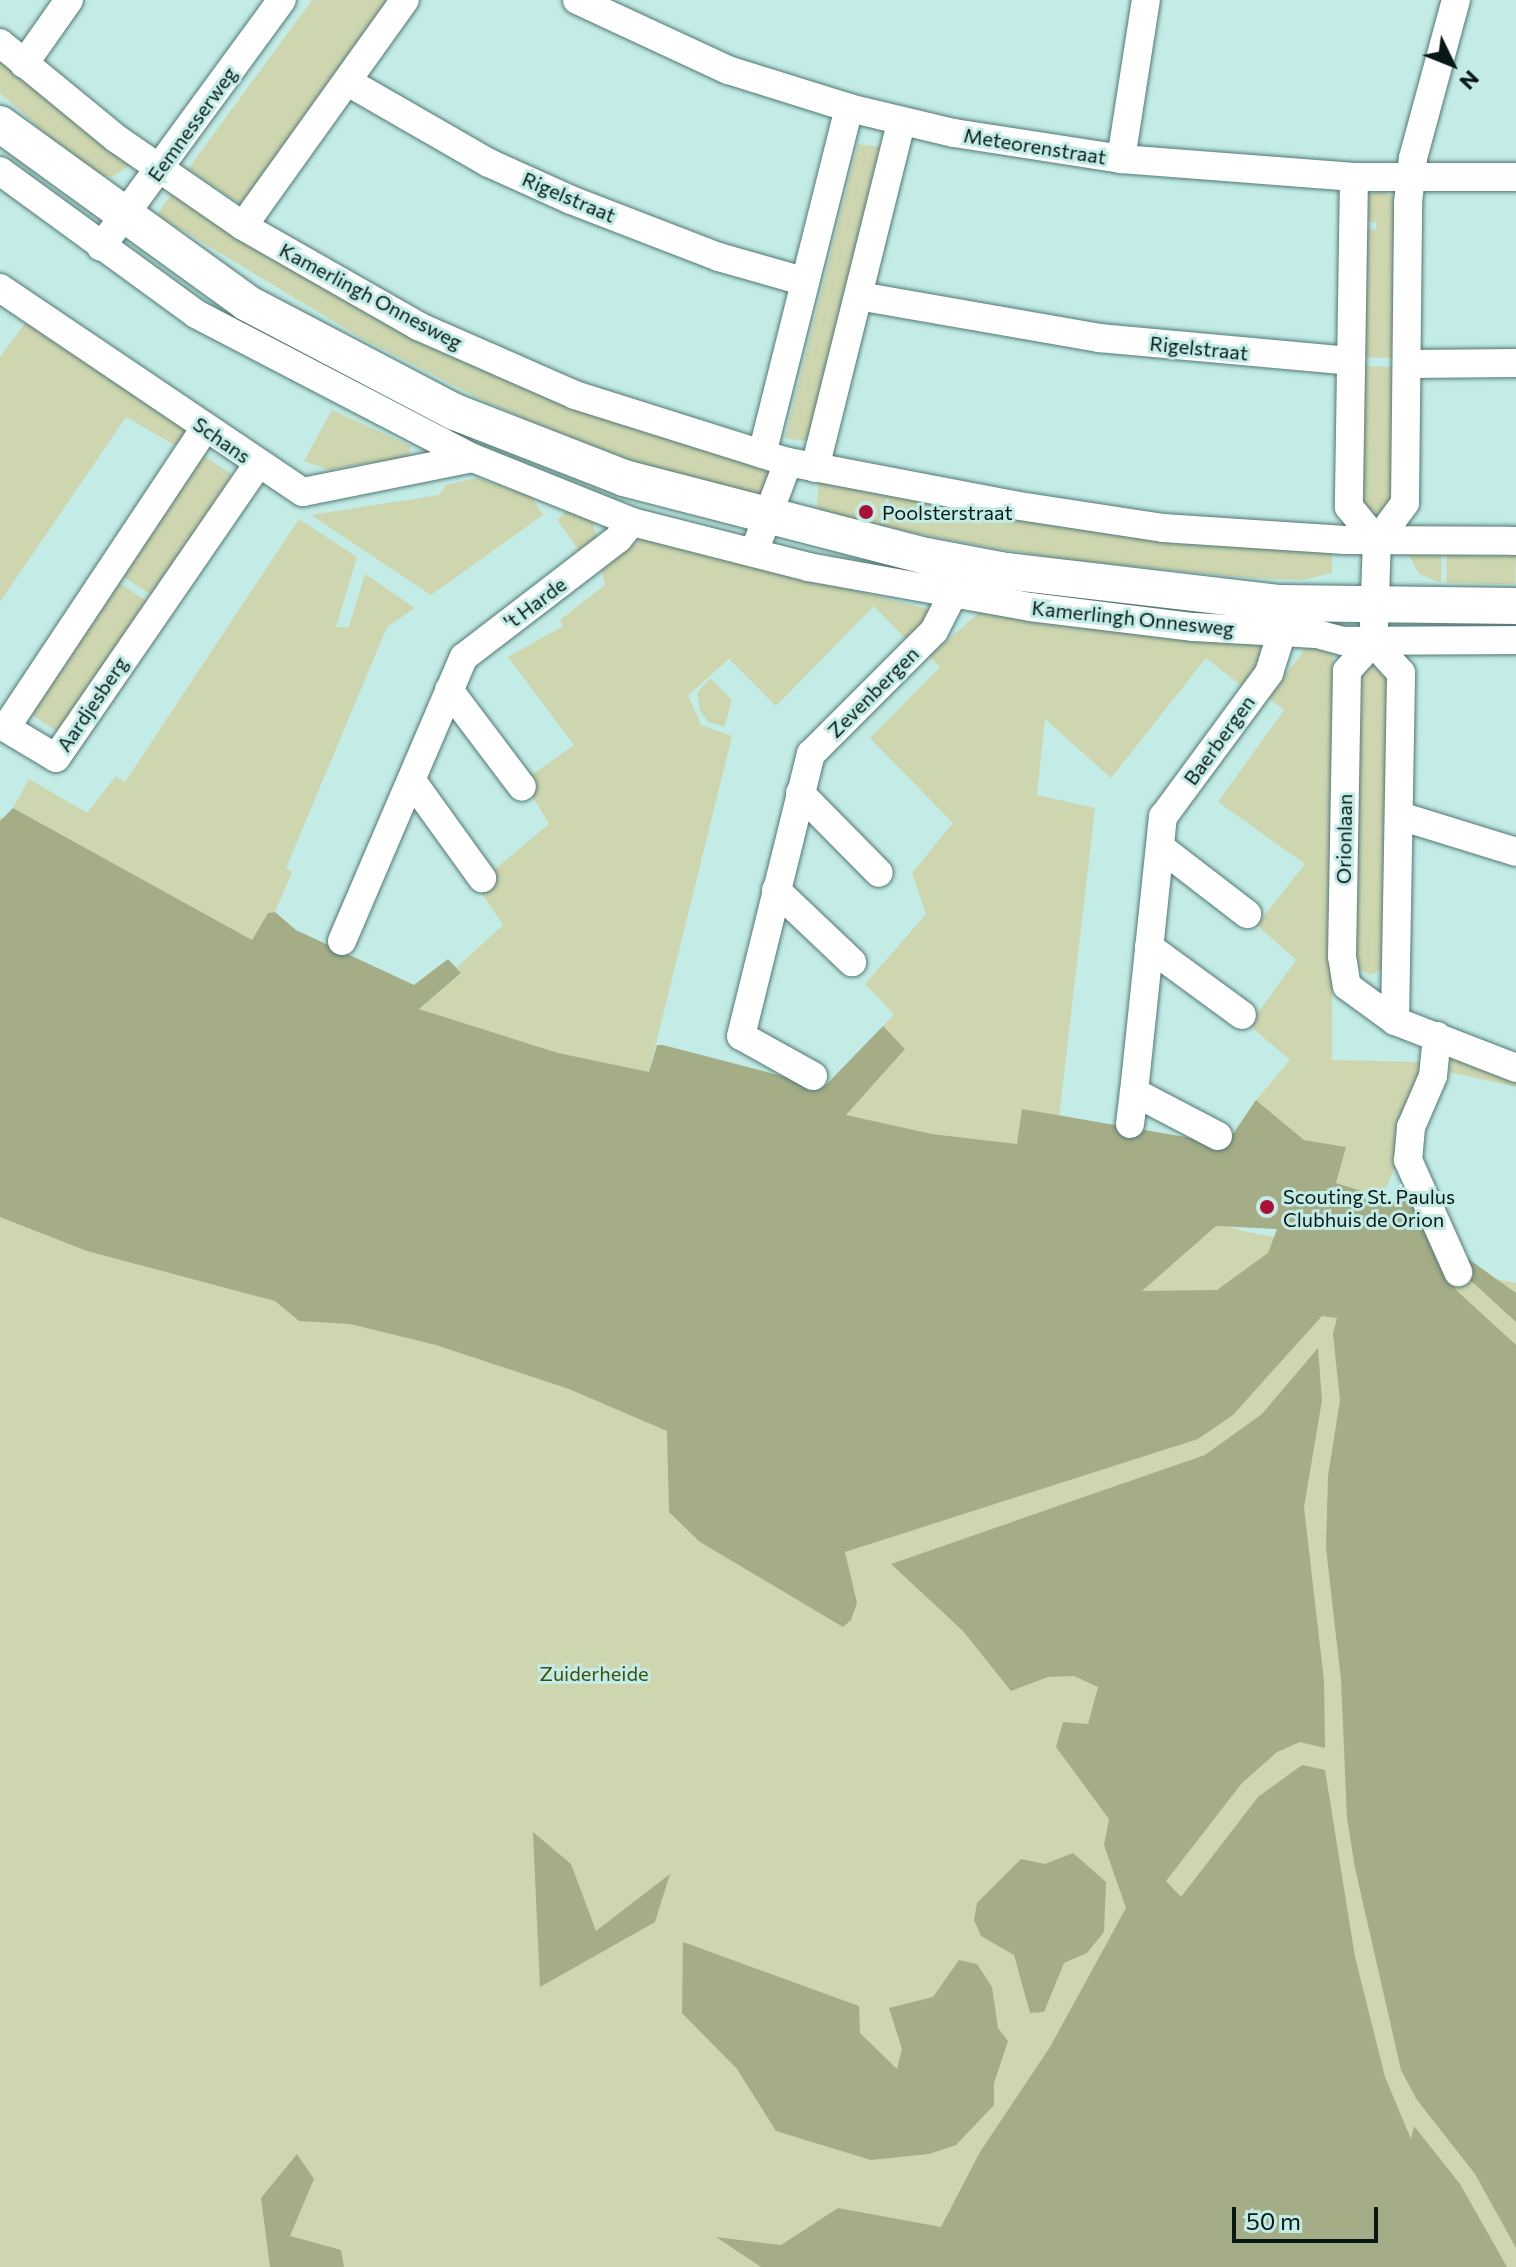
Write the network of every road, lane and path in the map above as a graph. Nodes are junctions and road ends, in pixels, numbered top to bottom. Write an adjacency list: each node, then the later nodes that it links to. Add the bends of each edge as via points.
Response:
1 (69, 0): 8 (street)
2 (282, 0): 15 (street, Eemnesserweg)
3 (405, 0): 9 (street)
4 (577, 0): 10 (street, Meteorenstraat, via 728,70)
5 (1146, 0): 14 (street)
6 (1456, 0): 18 (street)
7 (0, 43): 8 (street, Kamerlingh Onnesweg)
8 (24, 64): 15 (street, Kamerlingh Onnesweg)
9 (348, 82): 20 (street); 22 (street, Rigelstraat, via 489,163 571,200 719,257)
10 (849, 108): 11 (street, Meteorenstraat); 22 (street)
11 (901, 122): 14 (street, Meteorenstraat); 24 (street)
12 (0, 124): 21 (main road, Kamerlingh Onnesweg)
13 (0, 133): 21 (main road, Kamerlingh Onnesweg)
14 (1121, 159): 17 (street, Meteorenstraat)
15 (160, 169): 20 (street, Kamerlingh Onnesweg); 21 (street, Eemnesserweg)
16 (0, 171): 21 (street, Kamerlingh Onnesweg)
17 (1354, 177): 18 (street, Meteorenstraat); 25 (street)
18 (1411, 177): 19 (street, Meteorenstraat); 27 (street)
19 (1516, 177)
20 (243, 226): 30 (street, Kamerlingh Onnesweg, via 418,326 546,383)
21 (112, 231): 29 (street, Kamerlingh Onnesweg, via 196,314); 33 (main road, Kamerlingh Onnesweg, via 455,412 624,478 660,499)
22 (803, 281): 30 (street)
23 (0, 288): 28 (street, Schans)
24 (859, 296): 25 (street, Rigelstraat, via 1099,338); 30 (street)
25 (1350, 361): 34 (street, via 1349,507)
26 (1516, 363): 27 (street)
27 (1410, 364): 34 (street, via 1405,503)
28 (205, 428): 31 (street, Schans); 31 (street, Aardjesberg, via 6,728 56,758)
29 (473, 458): 31 (street, Schans, via 303,492); 32 (street, Kamerlingh Onnesweg)
30 (788, 461): 33 (street); 34 (street, Kamerlingh Onnesweg, via 1163,528)
31 (258, 464)
32 (632, 522): 33 (street, Kamerlingh Onnesweg); 42 (street, 't Harde, via 585,565 464,657)
33 (760, 534): 36 (street, Kamerlingh Onnesweg); 37 (main road, Kamerlingh Onnesweg, via 837,550 926,556 1120,587)
34 (1377, 541): 35 (street, Kamerlingh Onnesweg); 37 (street)
35 (1516, 541)
36 (953, 594): 39 (street, Kamerlingh Onnesweg, via 1105,617); 45 (street, Zevenbergen, via 934,631 811,754)
37 (1375, 606): 38 (main road, Kamerlingh Onnesweg); 41 (street)
38 (1516, 606)
39 (1282, 632): 41 (street, Kamerlingh Onnesweg); 47 (street, Baerbergen, via 1269,673 1163,817)
40 (1516, 640): 41 (street, Kamerlingh Onnesweg)
41 (1373, 642): 46 (street, via 1401,673); 57 (street, Orionlaan, via 1347,671 1342,956 1347,986)
42 (449, 690): 43 (street, 't Harde); 44 (street)
43 (412, 781): 50 (street); 53 (street, 't Harde)
44 (522, 787)
45 (800, 793): 49 (street); 51 (street, Zevenbergen)
46 (1400, 816): 48 (street); 57 (street)
47 (1160, 847): 52 (street); 54 (street, Baerbergen)
48 (1516, 852)
49 (879, 873)
50 (482, 878)
51 (776, 890): 55 (street); 60 (street, Zevenbergen, via 741,1036)
52 (1247, 914)
53 (342, 941)
54 (1149, 947): 56 (street); 61 (street, Baerbergen)
55 (852, 962)
56 (1242, 1015)
57 (1395, 1021): 58 (street, Orionlaan)
58 (1437, 1036): 59 (street, Orionlaan); 64 (street, via 1433,1076 1411,1127 1408,1160)
59 (1516, 1068)
60 (813, 1076)
61 (1134, 1092): 62 (street, Baerbergen); 63 (street)
62 (1130, 1124)
63 (1218, 1136)
64 (1458, 1272)

